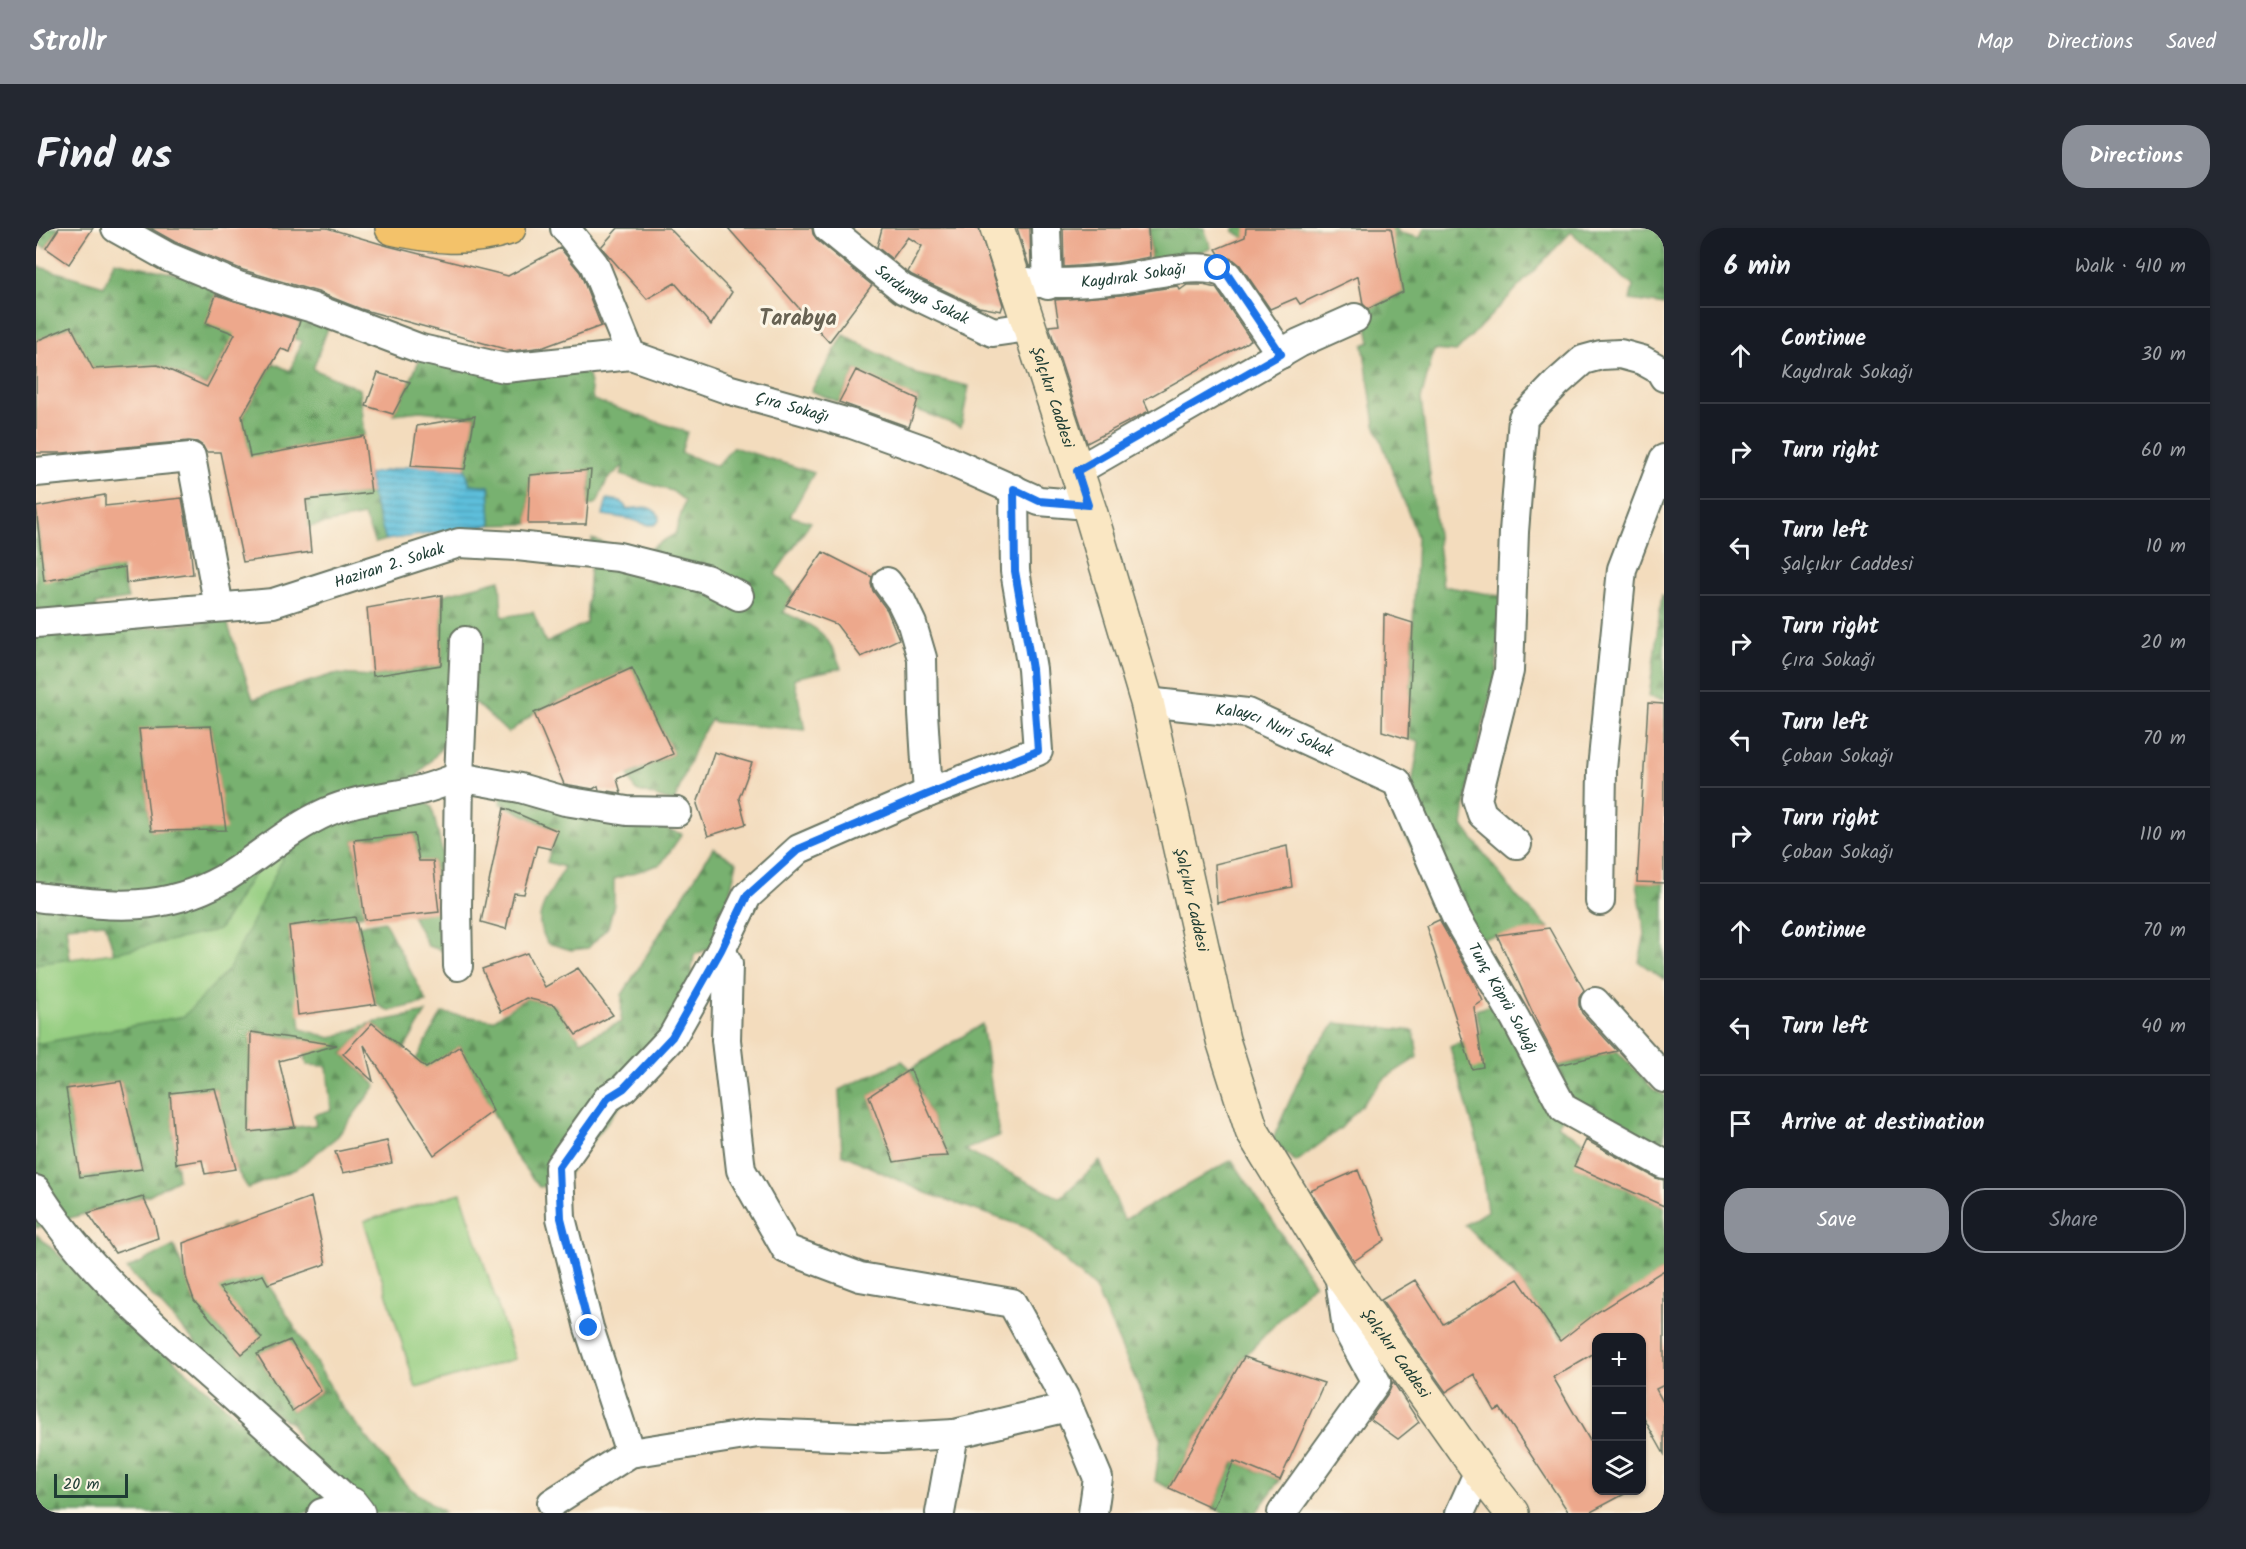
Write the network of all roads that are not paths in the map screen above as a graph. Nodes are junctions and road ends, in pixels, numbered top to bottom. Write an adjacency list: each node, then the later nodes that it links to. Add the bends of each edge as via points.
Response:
1 (116, 228): 13 (street, via 168,257 228,282 313,308 421,349 505,368)
2 (392, 228): 3 (main road, via 454,237)
3 (509, 228)
4 (565, 228): 13 (street, via 594,264)
5 (828, 228): 11 (street, Sardunya Sokak, via 903,289 993,332)
6 (997, 228): 8 (main road, Şalçıkır Caddesi)
7 (1046, 228): 9 (street)
8 (1014, 281): 9 (street, Kaydırak Sokağı); 11 (main road, Şalçıkır Caddesi)
9 (1048, 285): 12 (street, Kaydırak Sokağı, via 1218,268 1227,274)
10 (1355, 318): 12 (street)
11 (1028, 327): 16 (main road, Şalçıkır Caddesi)
12 (1281, 354): 16 (street)
13 (631, 355): 18 (street, Çıra Sokağı, via 727,389 852,424)
14 (1664, 377): 30 (street, via 1660,370 1642,360 1620,354 1583,360 1523,418 1509,671 1477,799 1482,814)
15 (1664, 459): 32 (street, via 1622,569 1602,769)
16 (1077, 471): 19 (main road, Şalçıkır Caddesi)
17 (36, 472): 22 (street, via 191,457)
18 (1014, 489): 19 (street, Çıra Sokağı, via 1039,501); 28 (street, via 1015,571 1032,669 1038,751)
19 (1088, 505): 25 (main road, Şalçıkır Caddesi)
20 (887, 582): 28 (street, via 912,624 922,658)
21 (739, 596): 22 (street, Haziran 2. Sokak, via 706,579 619,557 459,543 273,603)
22 (219, 607): 23 (street, Haziran 2. Sokak)
23 (36, 623)
24 (465, 641): 26 (street)
25 (1147, 702): 27 (street, Kalaycı Nuri Sokak, via 1247,713); 39 (main road, Şalçıkır Caddesi, via 1223,1040 1252,1131)
26 (459, 777): 29 (street, via 627,811); 31 (street, via 327,812 222,879 184,897 148,905 114,906); 34 (street)
27 (1396, 782): 37 (street, Tunç Köprü Sokağı, via 1456,917 1563,1108)
28 (928, 794): 33 (street, via 799,849 747,896)
29 (677, 812)
30 (1517, 844)
31 (36, 897)
32 (1600, 902)
33 (721, 950): 40 (street, via 728,964 726,1040 741,1170 786,1249 860,1277 1012,1304); 42 (street, via 672,1037 624,1088 608,1098 559,1167 561,1218 589,1328)
34 (458, 966)
35 (1595, 1002): 36 (street)
36 (1664, 1078)
37 (1664, 1164)
38 (36, 1190): 44 (street, via 106,1281 289,1446)
39 (1338, 1273): 43 (main road, Şalçıkır Caddesi); 48 (street, via 1347,1329 1376,1382)
40 (1068, 1407): 41 (street); 47 (street, via 1098,1478)
41 (954, 1434): 42 (street, via 883,1438 759,1433); 46 (street)
42 (630, 1453): 45 (street)
43 (1479, 1471): 49 (street); 50 (main road, Şalçıkır Caddesi)
44 (344, 1510)
45 (548, 1510)
46 (940, 1513)
47 (1093, 1513)
48 (1282, 1513)
49 (1460, 1513)
50 (1512, 1513)

